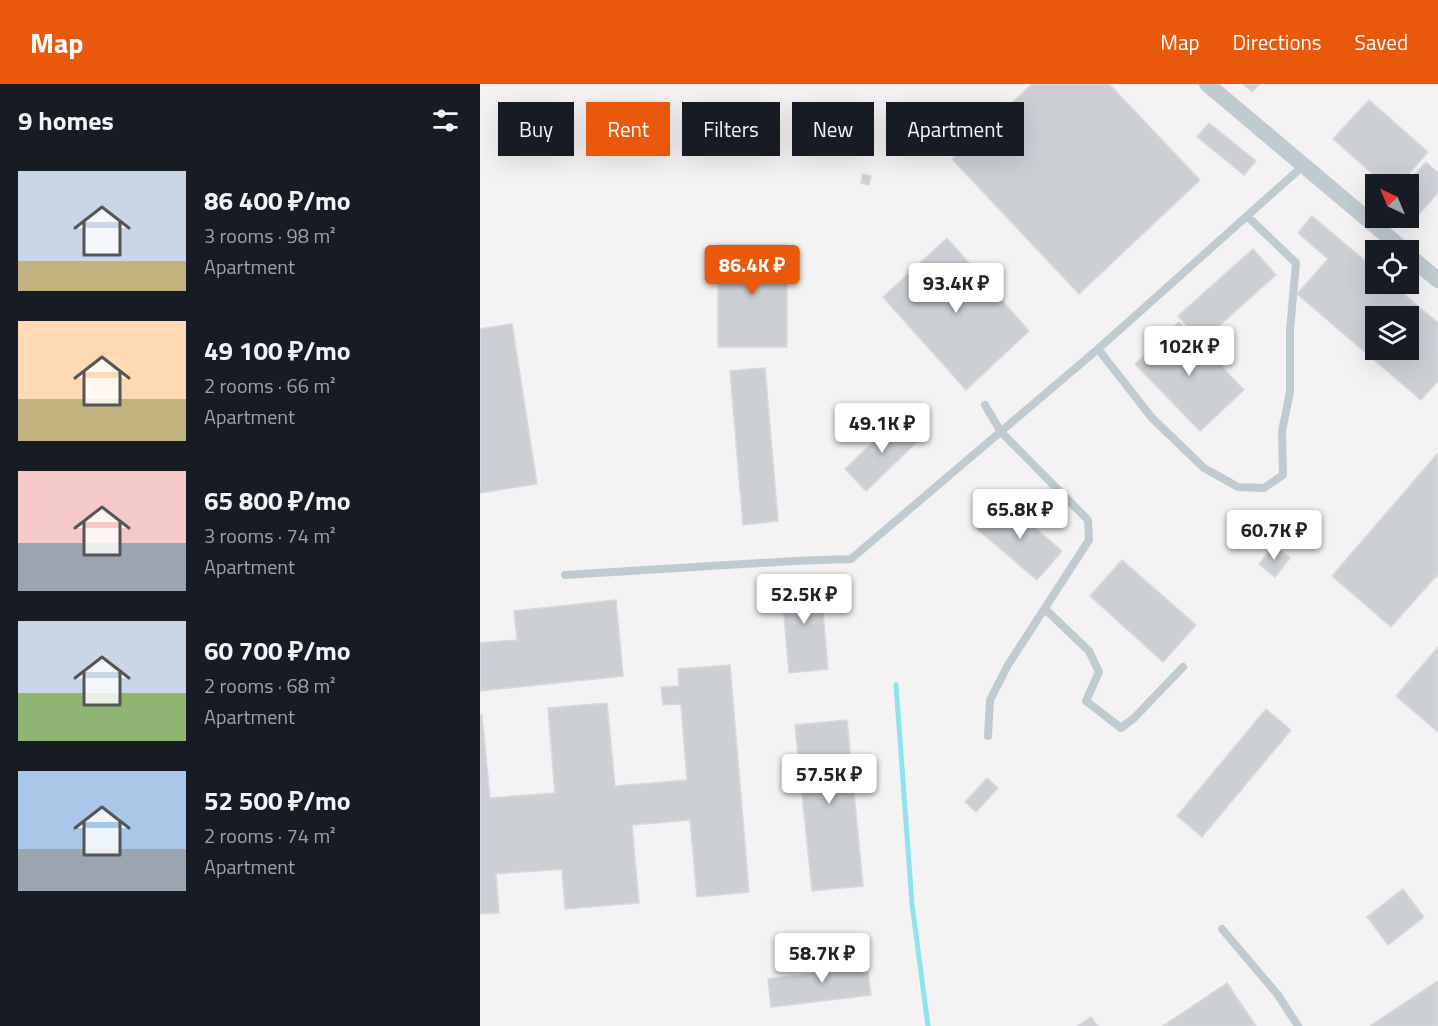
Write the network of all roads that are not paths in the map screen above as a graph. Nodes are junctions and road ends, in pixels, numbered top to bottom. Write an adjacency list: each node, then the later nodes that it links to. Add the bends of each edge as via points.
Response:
1 (1207, 84): 2 (street)
2 (1303, 166): 3 (lane); 4 (street)
3 (1248, 217): 7 (lane); 7 (lane, via 1296,263 1290,392 1282,431 1283,475 1264,488 1238,487 1204,468 1152,418)
4 (1392, 240)
5 (1419, 264): 6 (street)
6 (1438, 280)
7 (1098, 349): 9 (lane)
8 (985, 405): 9 (lane)
9 (1001, 432): 10 (lane, via 851,559); 11 (lane, via 1088,520 1089,540)
10 (565, 575)
11 (1045, 609): 12 (lane, via 1089,651 1099,672 1086,701 1120,728); 13 (lane, via 990,700)
12 (1183, 667)
13 (988, 736)
14 (1222, 929): 15 (lane, via 1278,994)
15 (1298, 1026)

